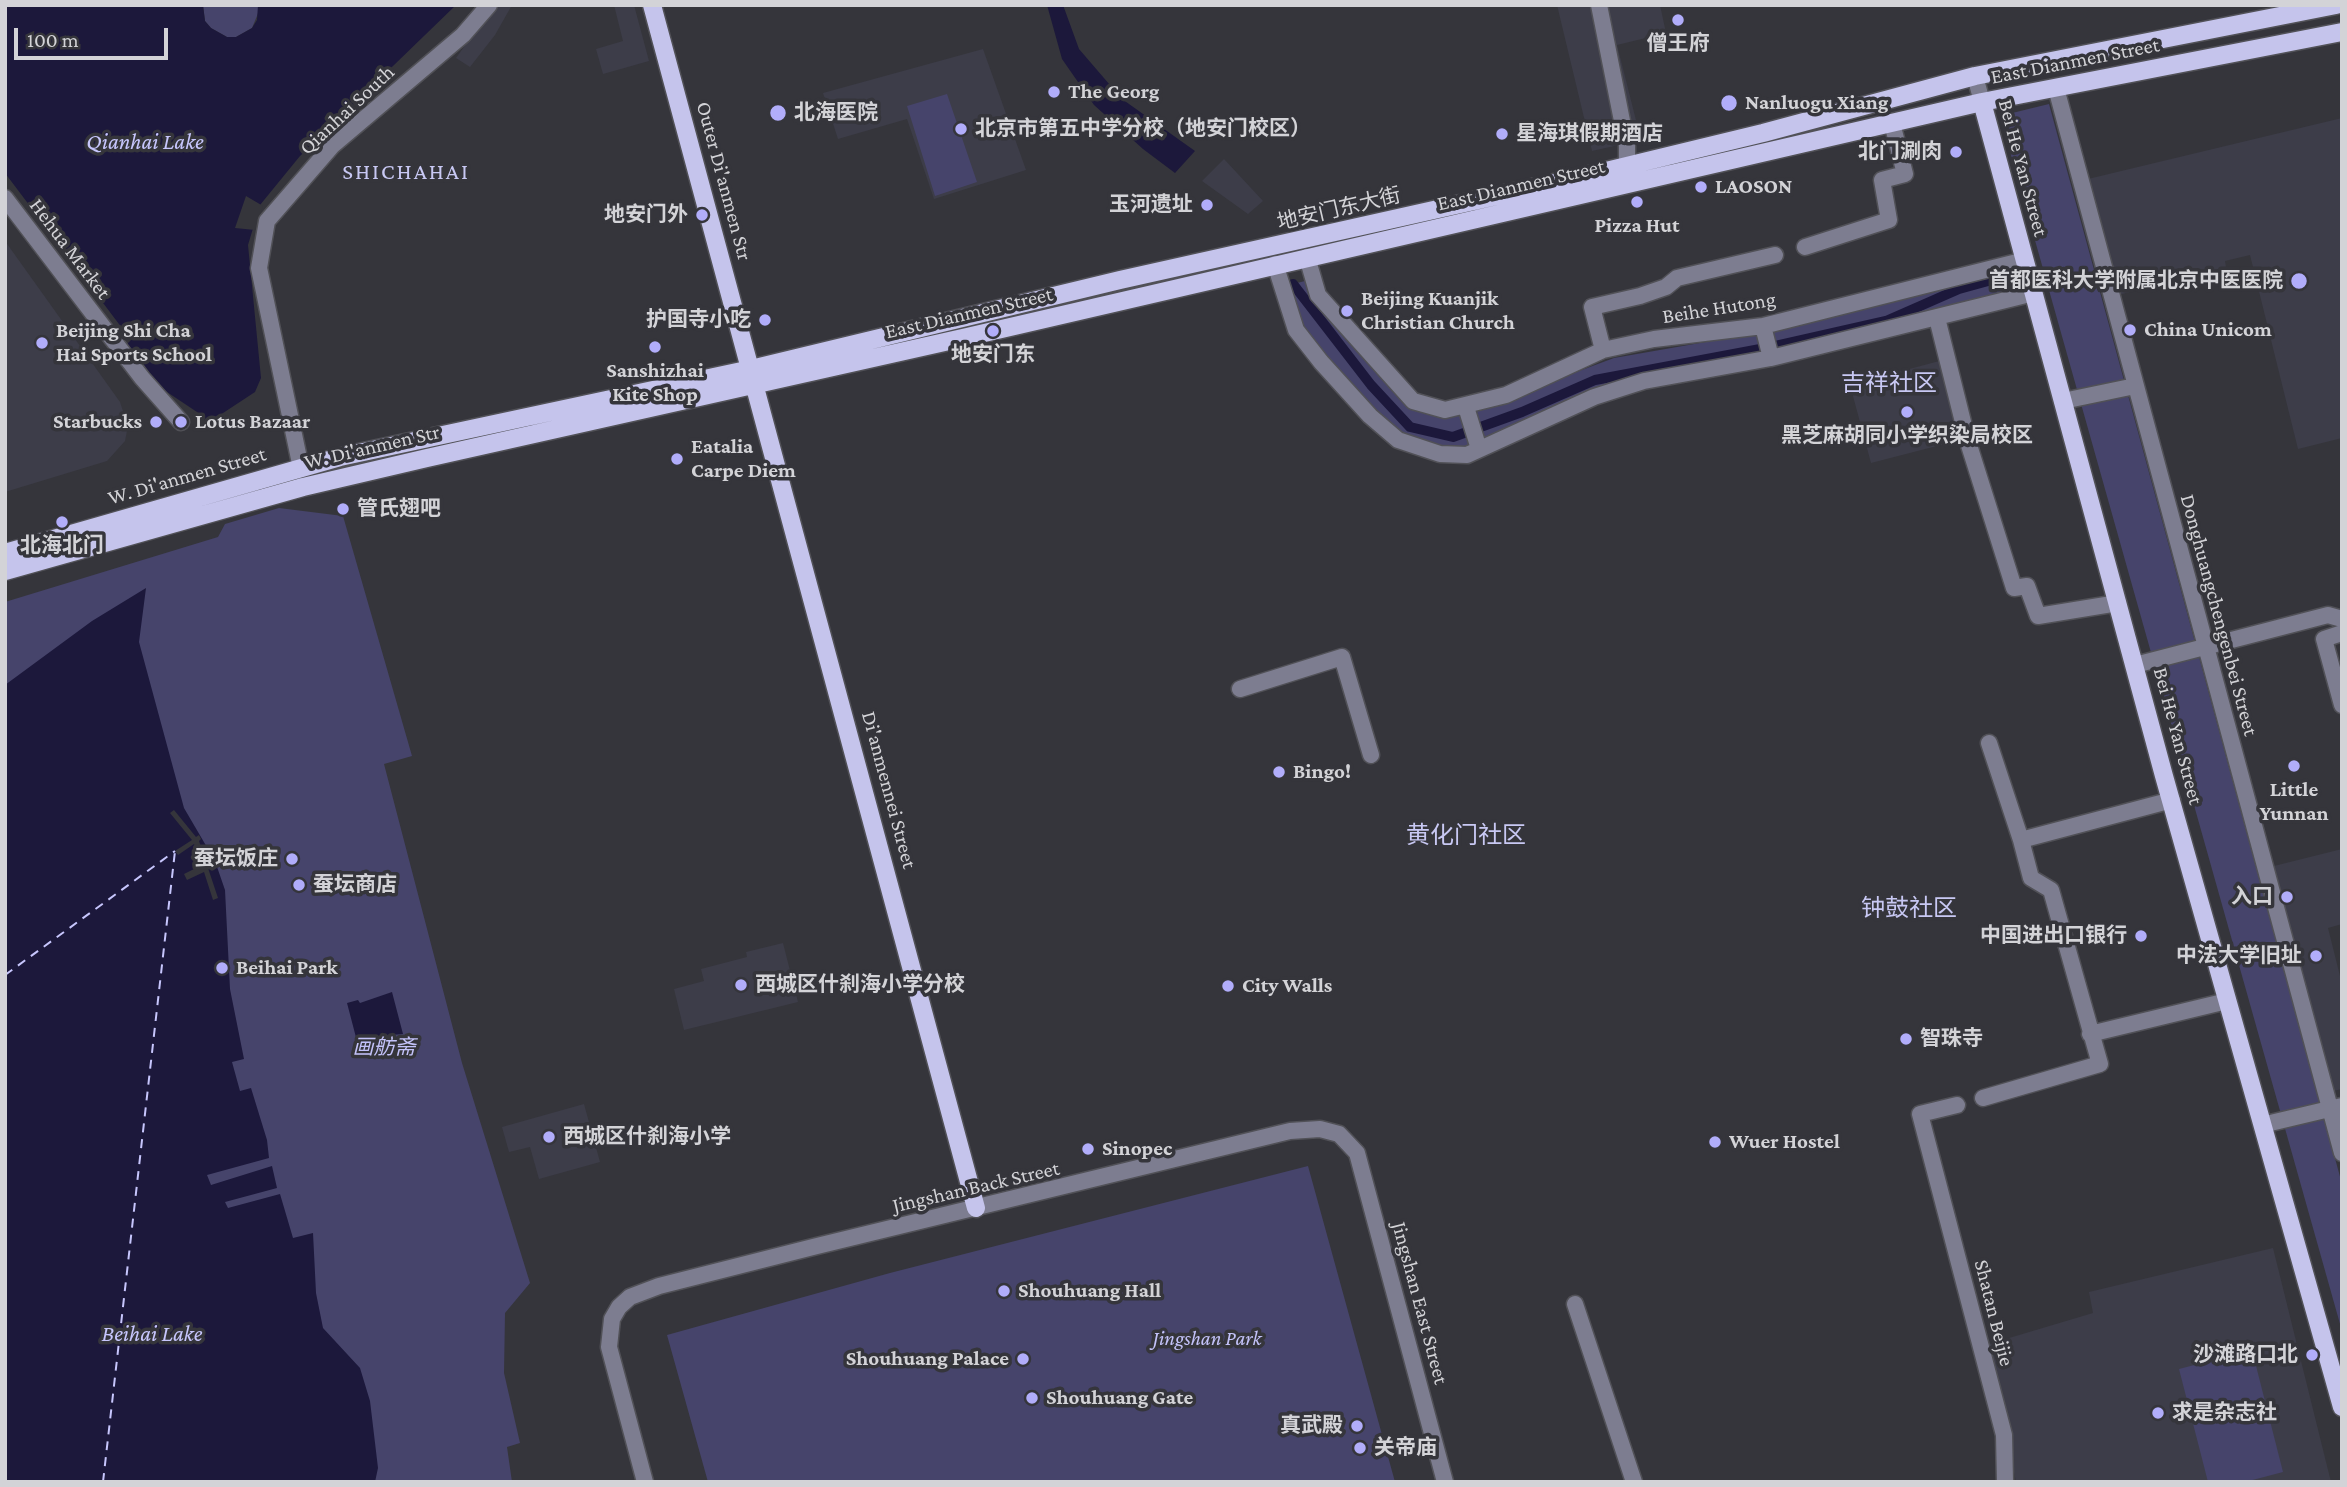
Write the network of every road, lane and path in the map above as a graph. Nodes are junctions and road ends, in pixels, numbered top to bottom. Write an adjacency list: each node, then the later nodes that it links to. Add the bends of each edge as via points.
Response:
1 (489, 5): 28 (street, Qianhai South, via 463,35 332,146 267,221 259,268)
2 (653, 5): 22 (main road, Outer Di'anmen Str)
3 (1599, 5): 10 (street)
4 (2336, 5): 6 (main road, East Dianmen Street)
5 (2342, 32): 7 (main road, East Dianmen Street)
6 (1975, 76): 8 (street, Bei He Yan Street); 10 (main road, 地安门东大街)
7 (2056, 88): 8 (main road, East Dianmen Street); 23 (street, Donghuangchengenbei Street)
8 (1982, 102): 9 (main road, East Dianmen Street); 15 (main road, Bei He Yan Street)
9 (1892, 123): 12 (street, via 1905,174 1882,180 1889,220); 14 (main road, East Dianmen Street)
10 (1627, 165): 22 (main road, 地安门东大街, via 1121,280)
11 (5, 198): 26 (street, Hehua Market)
12 (1805, 247)
13 (1775, 254): 20 (street, via 1677,278 1640,296 1592,307)
14 (1307, 257): 16 (main road, East Dianmen Street); 25 (street, Beihe Hutong, via 1318,295 1413,401 1445,410)
15 (2025, 260): 17 (main road, Bei He Yan Street); 19 (street, Beihe Hutong)
16 (1275, 264): 22 (main road, East Dianmen Street); 27 (street, via 1296,330 1370,415 1398,440 1440,454 1468,455)
17 (2034, 293): 18 (street); 24 (main road, Bei He Yan Street)
18 (1937, 317): 21 (street); 31 (street, via 1968,442 2014,588 2027,586 2038,616)
19 (1763, 326): 20 (street, Beihe Hutong); 21 (street)
20 (1603, 350): 25 (street, Beihe Hutong)
21 (1771, 358): 27 (street, via 1644,381 1594,397)
22 (753, 377): 28 (main road, W. Di'anmen Street); 30 (main road, W. Di'anmen Str, via 303,487); 50 (main road, Di'anmennei Street)
23 (2136, 386): 24 (street); 34 (street, Donghuangchengenbei Street)
24 (2063, 401): 31 (main road, Bei He Yan Street)
25 (1466, 407): 27 (street)
26 (181, 422)
27 (1479, 449)
28 (300, 468): 29 (main road, W. Di'anmen Street)
29 (5, 553)
30 (5, 571)
31 (2118, 603): 35 (main road, Bei He Yan Street)
32 (2342, 619): 34 (street, via 2328,615)
33 (2342, 633): 37 (street, via 2324,639)
34 (2205, 645): 35 (street); 46 (street, Donghuangchengenbei Street)
35 (2135, 665): 40 (main road, Bei He Yan Street)
36 (1240, 689): 39 (street, via 1342,657)
37 (2342, 705)
38 (1989, 743): 41 (street)
39 (1371, 755)
40 (2172, 800): 41 (street); 42 (main road, Bei He Yan Street)
41 (2021, 840): 43 (street, via 2031,878 2051,890)
42 (2227, 1001): 43 (street); 47 (main road, Bei He Yan Street)
43 (2090, 1034): 44 (street, via 2100,1064)
44 (1983, 1098)
45 (1957, 1105): 56 (street, Shatan Beijie, via 1920,1114 2004,1435)
46 (2336, 1107): 47 (street); 49 (street, Donghuangchengenbei Street)
47 (2262, 1125): 52 (main road, Bei He Yan Street)
48 (1346, 1139): 50 (street, Jingshan Back Street, via 1331,1131 1290,1131); 54 (street, Jingshan East Street, via 1357,1153)
49 (2342, 1153)
50 (976, 1208): 53 (street, Jingshan Back Street, via 630,1297 612,1320 609,1347)
51 (1575, 1304): 55 (street)
52 (2342, 1407)
53 (645, 1482)
54 (1445, 1482)
55 (1634, 1482)
56 (2005, 1482)

